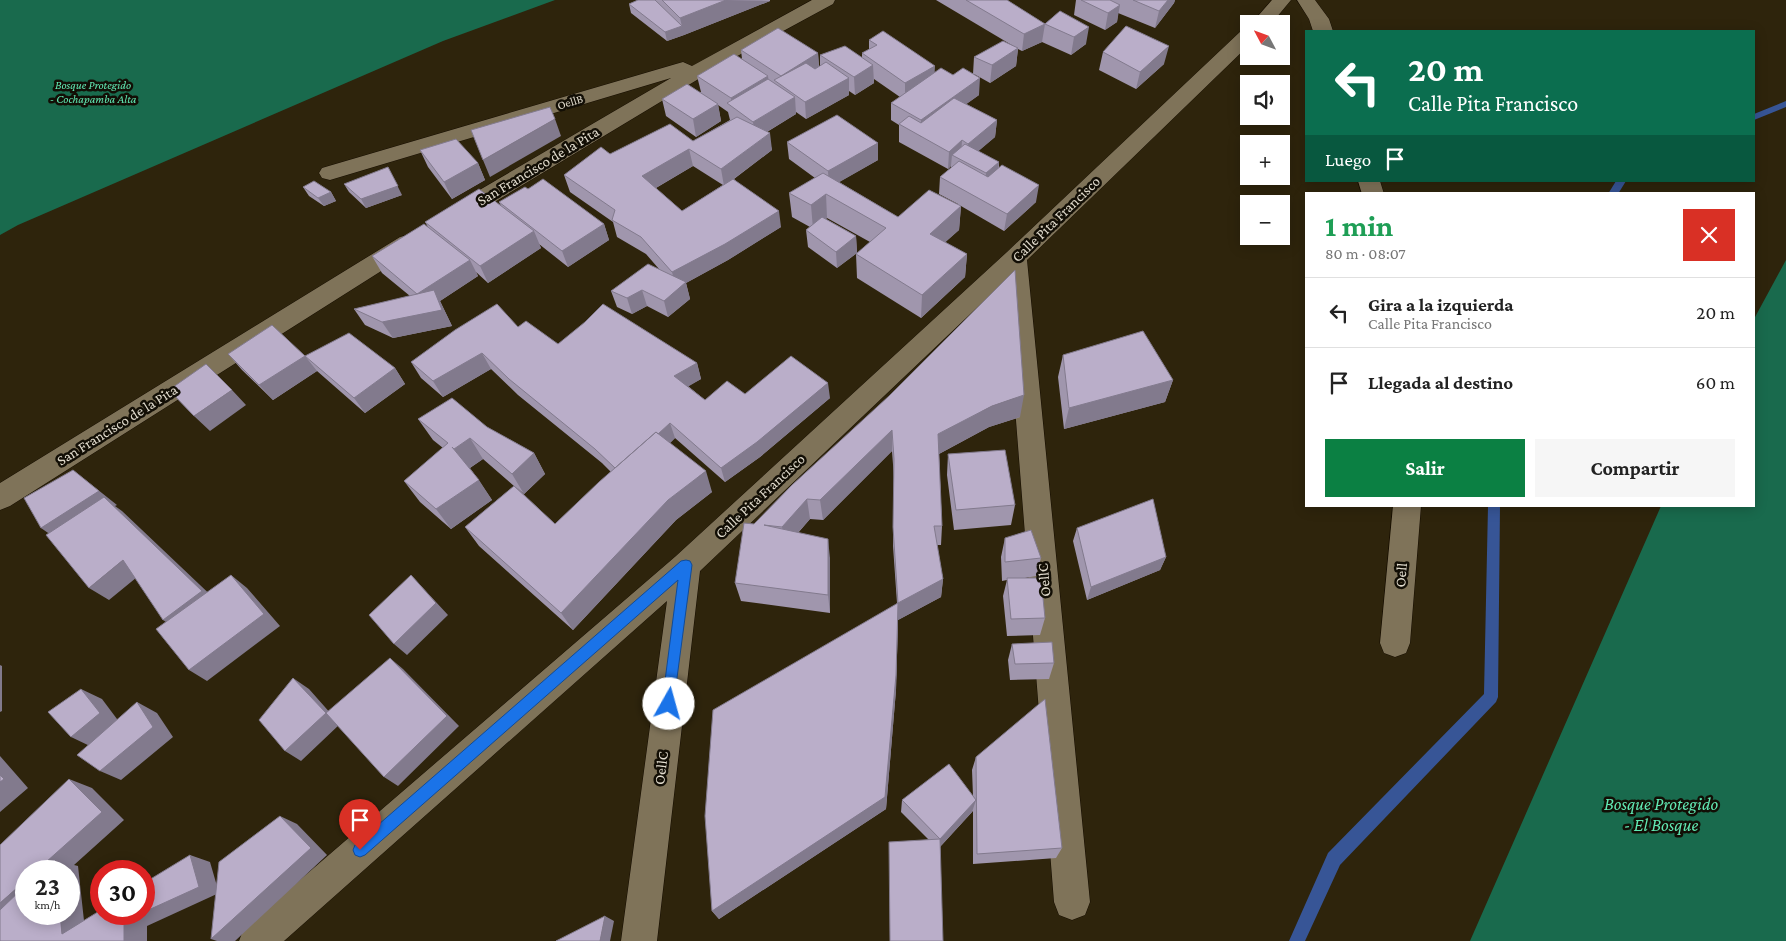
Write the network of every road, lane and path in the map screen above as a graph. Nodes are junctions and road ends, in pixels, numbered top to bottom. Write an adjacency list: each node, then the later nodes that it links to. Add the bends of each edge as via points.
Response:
1 (826, 0): 7 (street, San Francisco de la Pita)
2 (1282, 0): 4 (street)
3 (1306, 0): 5 (street)
4 (1268, 15)
5 (1323, 30)
6 (1240, 43): 9 (street, Calle Pita Francisco)
7 (723, 56): 8 (street, OellB); 10 (street, San Francisco de la Pita, via 429,230)
8 (330, 173)
9 (1015, 258): 12 (street, Calle Pita Francisco); 14 (street, OellC)
10 (0, 498)
11 (1407, 507): 13 (street, Oell)
12 (686, 565): 15 (street, Calle Pita Francisco); 16 (street, OellC)
13 (1396, 643)
14 (1072, 902)
15 (257, 941)
16 (639, 941)

